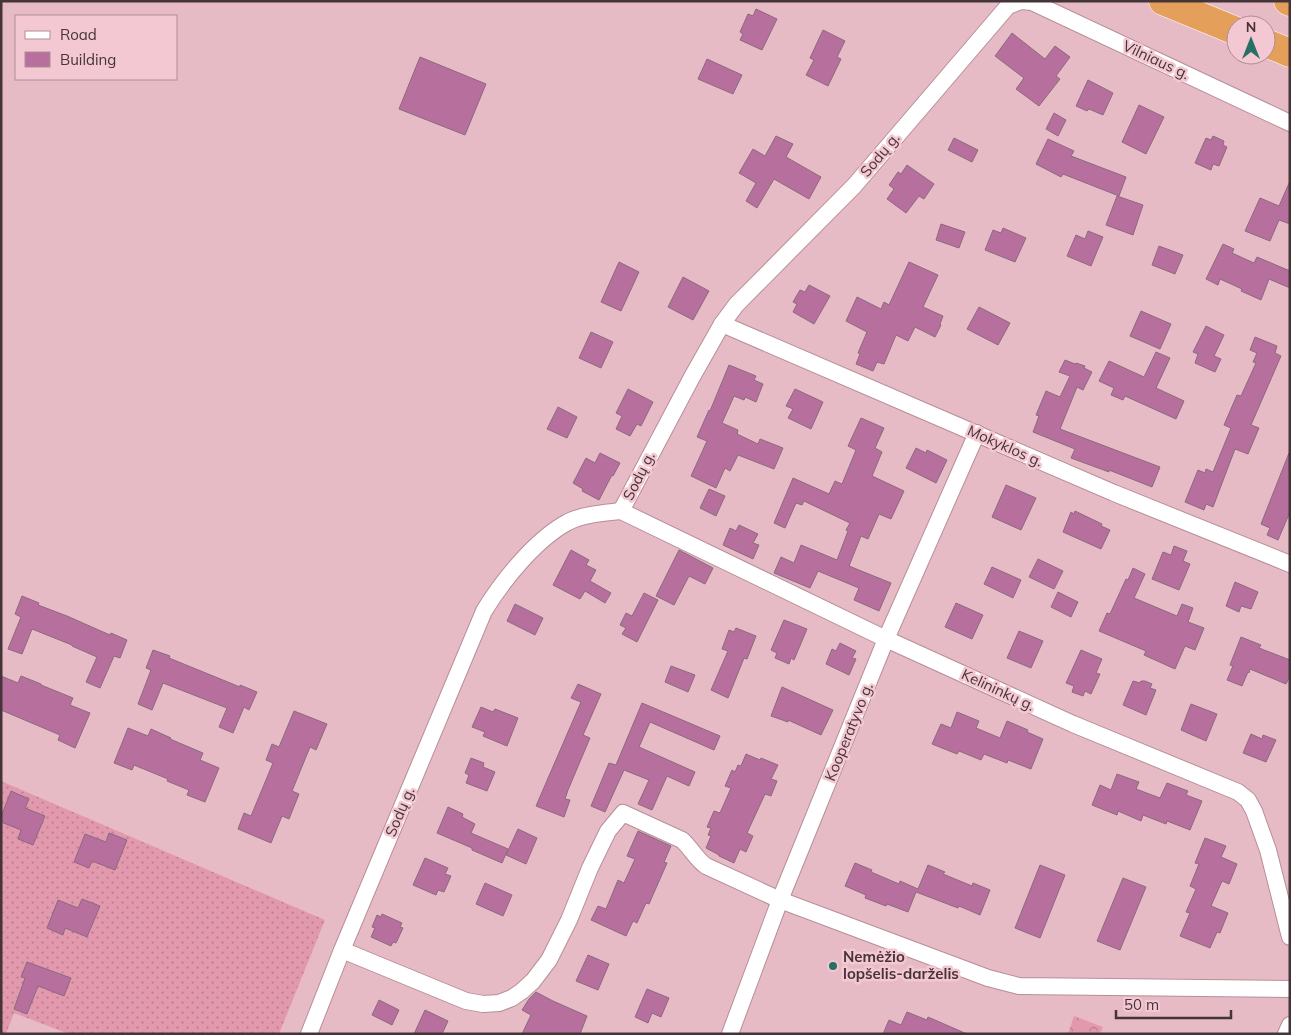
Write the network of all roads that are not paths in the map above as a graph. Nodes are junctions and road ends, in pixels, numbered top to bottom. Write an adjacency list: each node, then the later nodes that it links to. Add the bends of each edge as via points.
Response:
1 (1163, 1): 3 (highway)
2 (1021, 2): 6 (street, Vilniaus g., via 1032,2); 7 (street, Sodų g., via 1001,12 854,186 736,305)
3 (1226, 27)
4 (1276, 47): 5 (highway)
5 (1290, 53)
6 (1290, 123)
7 (722, 324): 8 (street, Mokyklos g.); 9 (street, Sodų g.)
8 (977, 433): 10 (street, Mokyklos g.); 11 (street, Kooperatyvo g.)
9 (621, 511): 11 (street, Kelininkų g.); 14 (street, Sodų g., via 569,521 549,534 497,590 484,611)
10 (1290, 564)
11 (886, 639): 12 (street, Kooperatyvo g.); 13 (street, Kelininkų g., via 1073,724 1238,792 1254,810 1268,850)
12 (780, 900): 14 (street, via 706,866 682,840 623,813 608,831 549,960 533,981 512,998 499,1003 466,1001); 15 (street, via 988,978 1018,986); 18 (street, Kooperatyvo g.)
13 (1290, 937)
14 (342, 950): 17 (street, Sodų g.)
15 (1290, 989)
16 (1290, 1025): 19 (street)
17 (309, 1034)
18 (730, 1034)
19 (1286, 1034)

